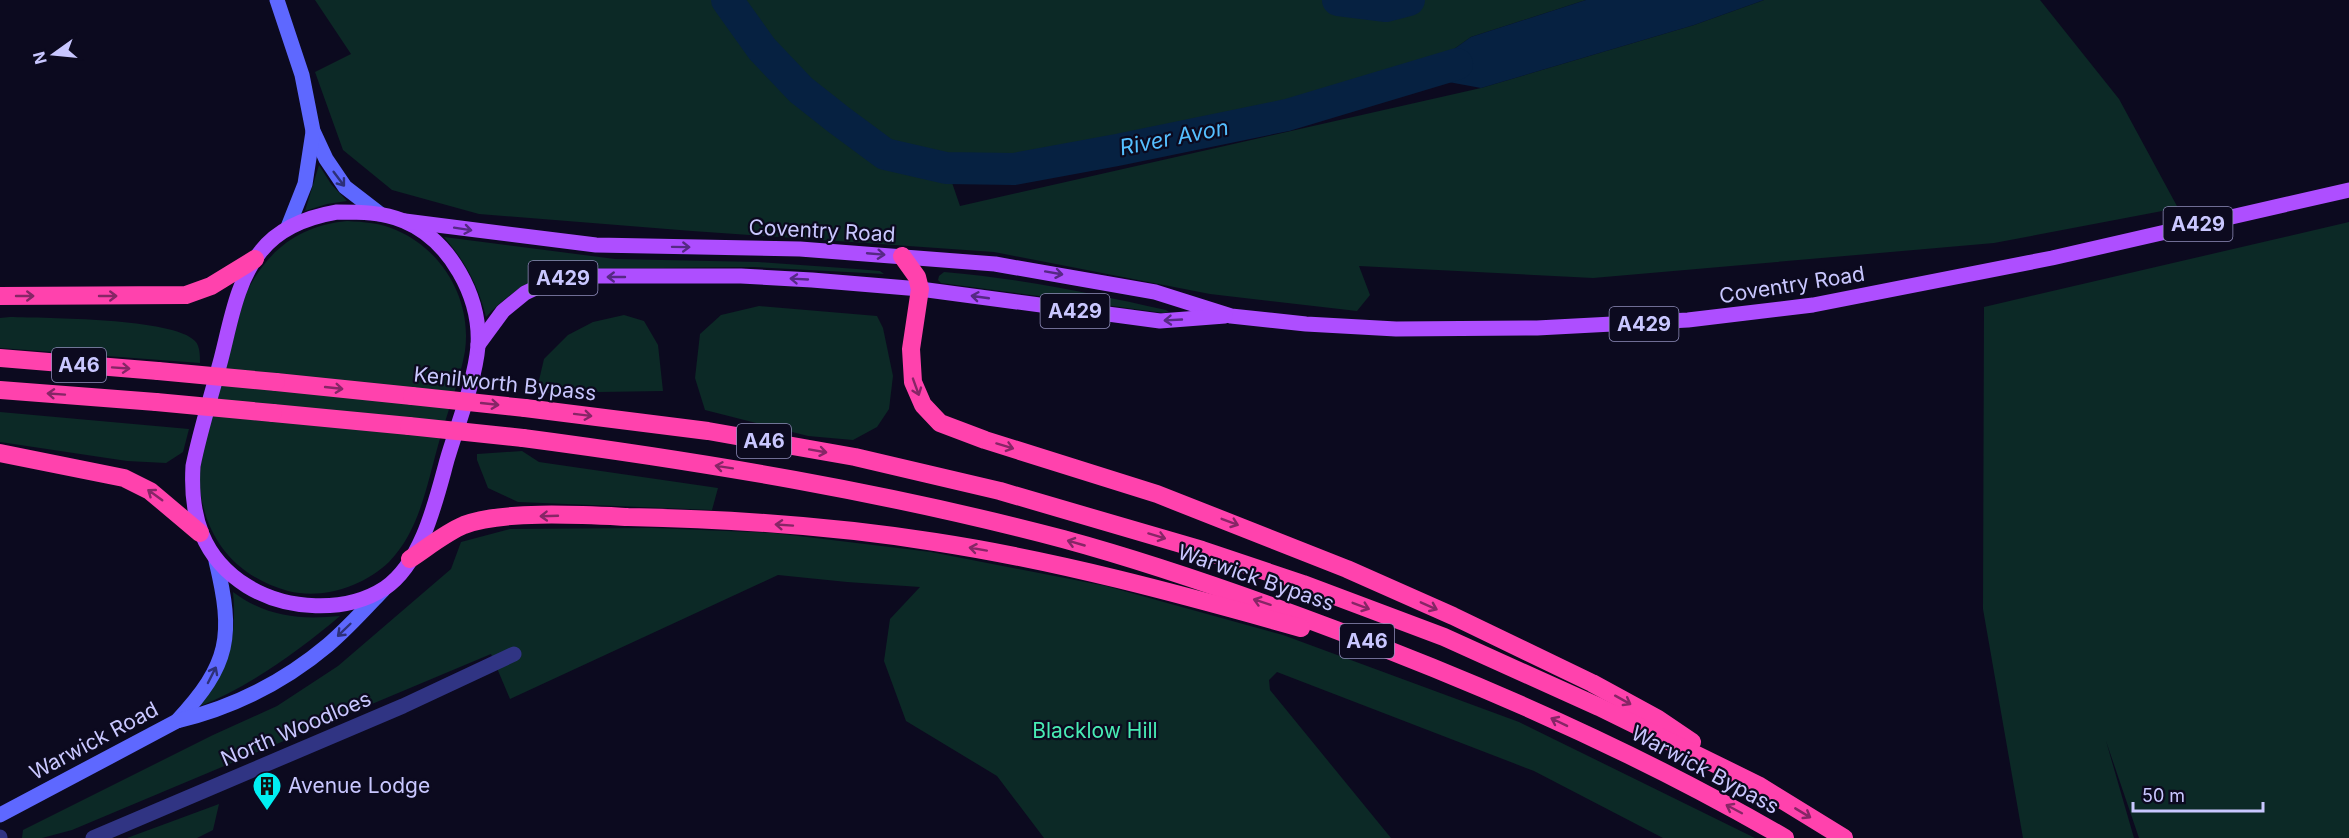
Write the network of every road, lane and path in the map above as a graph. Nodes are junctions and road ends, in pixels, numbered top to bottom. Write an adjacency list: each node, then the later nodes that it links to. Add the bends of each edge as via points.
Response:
1 (277, 0): 2 (street, via 296,55)
2 (313, 131): 4 (street, one-way to 4, via 336,176 353,195); 6 (street, via 305,184)
3 (2349, 190): 11 (main road, Coventry Road / A429, via 2052,258 1812,305 1734,315 1592,327 1447,329 1350,327)
4 (380, 214): 5 (main road); 6 (main road, via 321,214)
5 (405, 221): 7 (main road, Coventry Road / A429, one-way to 7, via 596,245 800,249); 12 (main road, via 431,238 463,279 473,305)
6 (288, 228): 8 (main road, via 275,236)
7 (902, 256): 9 (highway, via 917,277); 11 (main road, Coventry Road / A429, one-way to 11, via 995,264 1100,281 1155,292)
8 (255, 259): 10 (highway, one-way to 8, via 186,295 211,286); 17 (main road, via 234,311 193,465)
9 (920, 289): 11 (main road, Coventry Road / A429, one-way to 9, via 1160,321); 12 (main road, Coventry Road / A429, one-way to 12, via 741,276 571,277 546,283 515,300); 24 (highway, A46, one-way to 24, via 911,349 913,382 923,405 940,423 1157,494 1453,616 1658,719)
10 (0, 296)
11 (1231, 316)
12 (478, 345): 18 (main road, via 430,515)
13 (0, 358): 16 (highway, Kenilworth Bypass / A46, one-way to 16, bridge, via 412,396 708,432 855,457)
14 (0, 390): 22 (highway, Warwick Bypass / A46, one-way to 14, bridge, via 1272,606 1062,539 763,473 523,438 273,412)
15 (0, 453): 17 (highway, one-way to 15, via 150,490 124,478)
16 (1000, 491): 24 (highway, Warwick Bypass / A46, one-way to 24, via 1213,554 1433,633 1599,707)
17 (200, 533): 19 (main road)
18 (410, 559): 20 (main road); 22 (highway, one-way to 18, via 1173,592 1035,560 935,542 794,525 607,516 501,518 463,525)
19 (216, 561): 20 (main road, via 251,588 293,604 338,604); 23 (street, Warwick Road, one-way to 19, via 204,690 223,649 226,616)
20 (385, 588): 23 (street, Warwick Road, one-way to 23, via 328,645 298,667 249,695 208,713)
21 (514, 654): 26 (street, North Woodloes, via 394,711)
22 (1418, 661): 27 (highway, Warwick Bypass / A46, one-way to 22, via 1652,766 1509,698)
23 (177, 721): 25 (street, Warwick Road)
24 (1758, 786): 28 (highway, Warwick Bypass / A46, one-way to 28)
25 (0, 815)
26 (93, 838)
27 (1785, 838)
28 (1844, 838)

